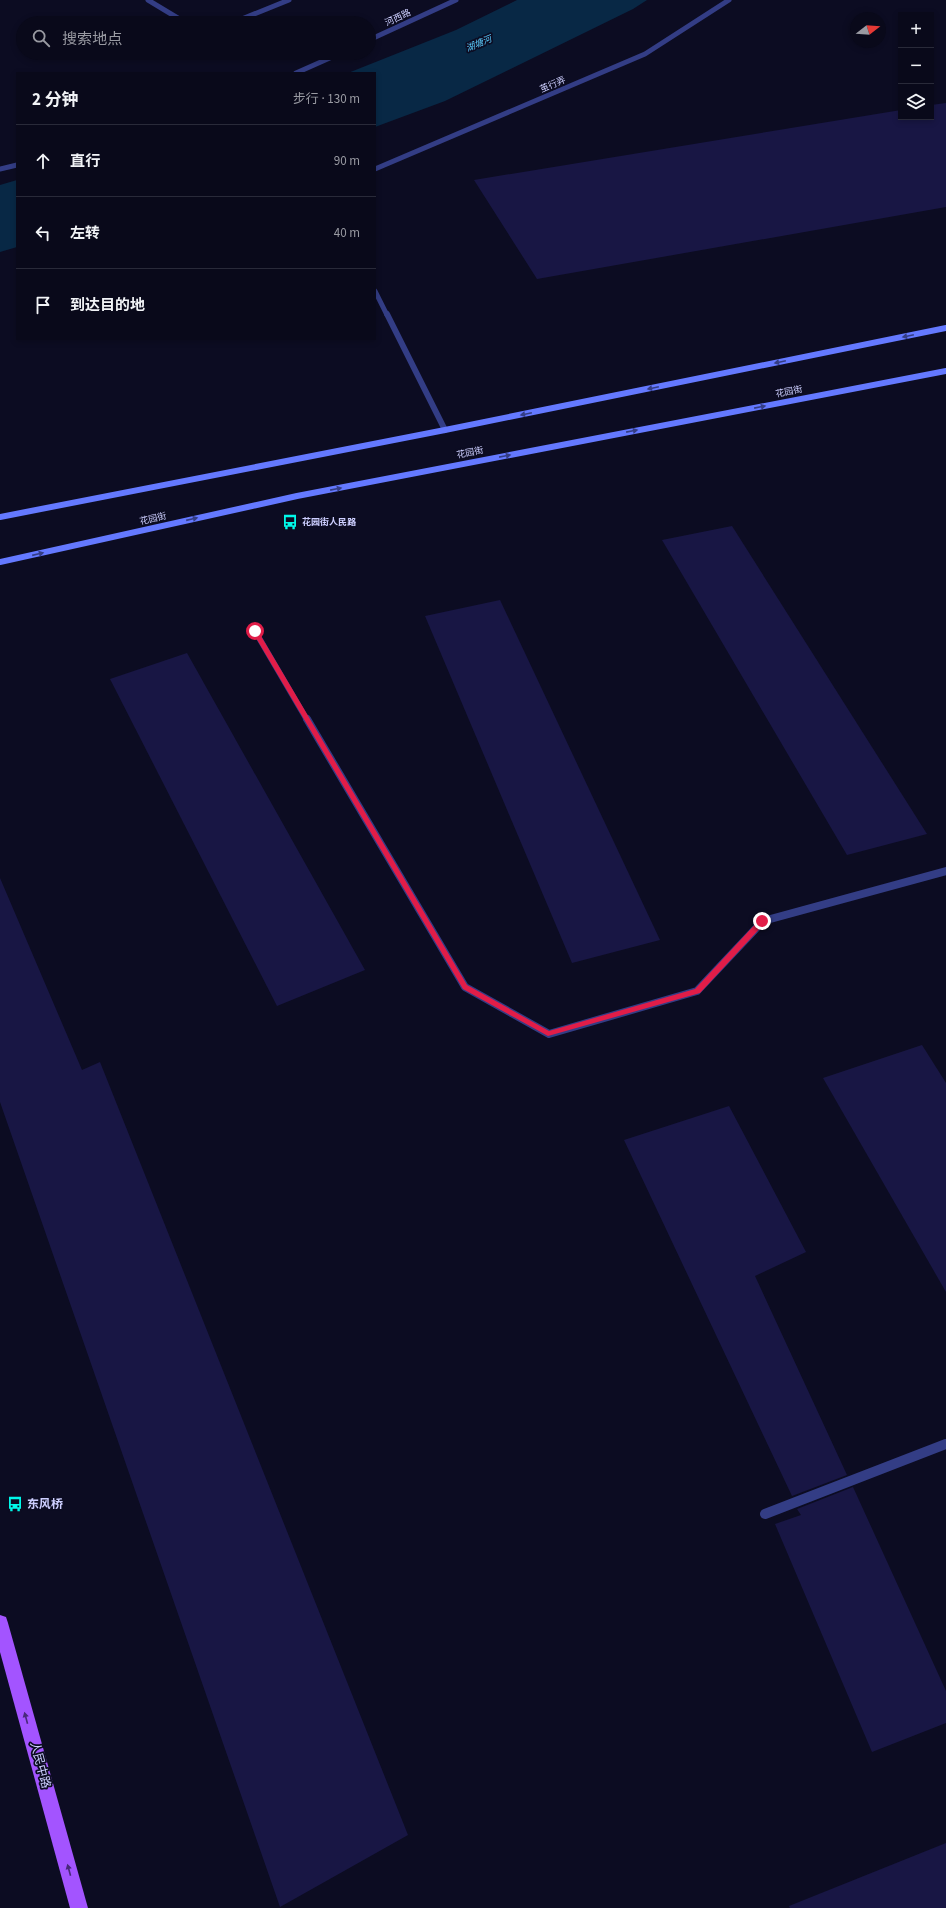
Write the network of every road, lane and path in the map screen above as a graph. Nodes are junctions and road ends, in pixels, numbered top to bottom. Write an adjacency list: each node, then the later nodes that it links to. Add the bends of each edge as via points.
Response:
1 (148, 0): 5 (street)
2 (289, 0): 6 (street)
3 (456, 0): 7 (street, 河西路)
4 (729, 0): 12 (street, 茧行弄, via 645,54)
5 (174, 16)
6 (249, 16)
7 (376, 37)
8 (325, 60): 9 (street)
9 (298, 72)
10 (16, 165): 11 (street)
11 (0, 169)
12 (376, 169)
13 (376, 293): 16 (street)
14 (946, 328): 16 (main road, one-way to 16)
15 (946, 371): 18 (main road, 花园街, one-way to 15, via 297,496)
16 (445, 430): 17 (main road)
17 (0, 517)
18 (0, 562)
19 (255, 631): 20 (street, via 465,987 548,1034 697,991 762,921)
20 (946, 871)
21 (946, 1444): 22 (street)
22 (765, 1514)
23 (0, 1623): 24 (main road, 人民中路, one-way to 23)
24 (79, 1908)

